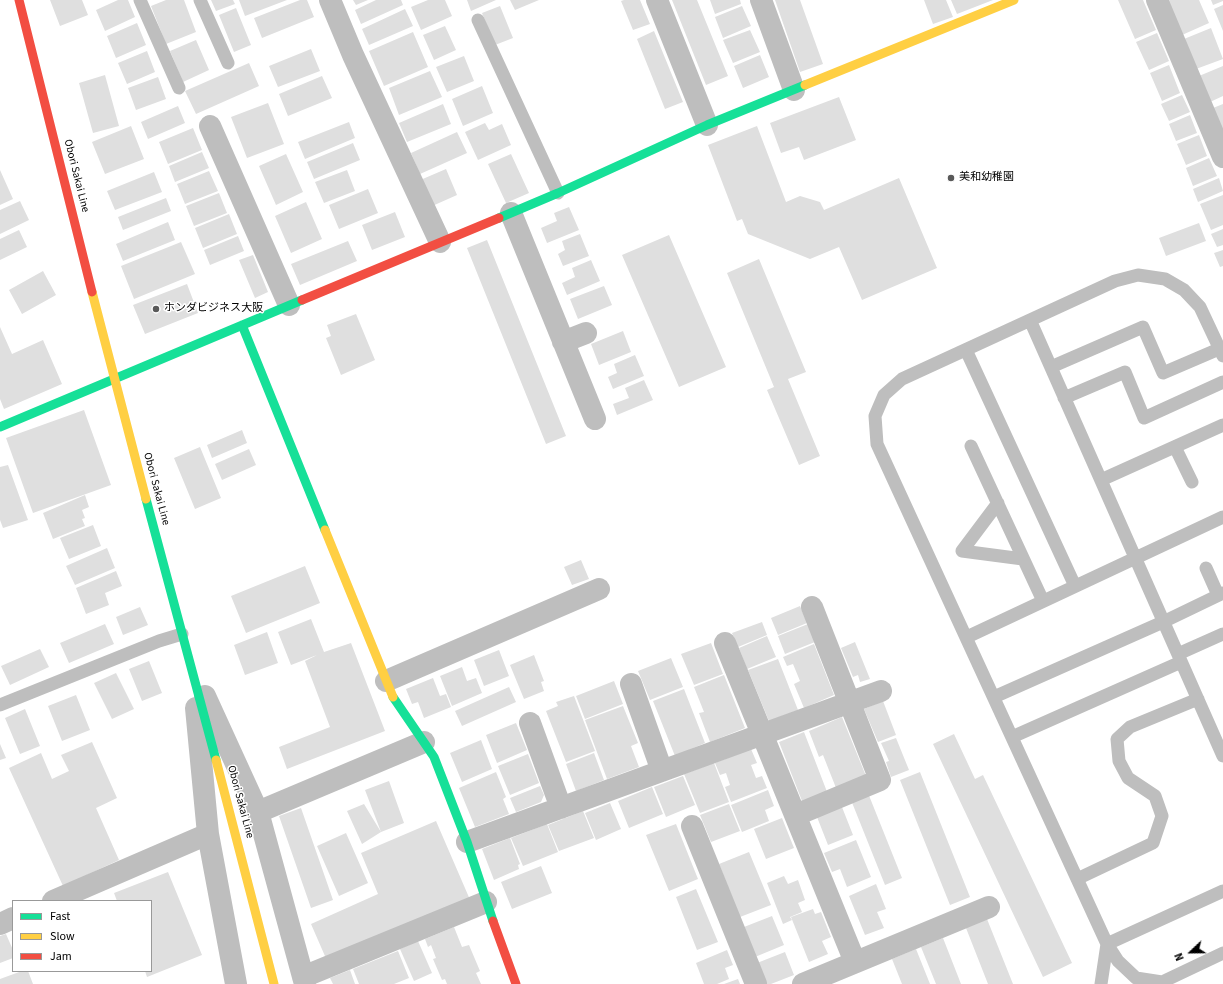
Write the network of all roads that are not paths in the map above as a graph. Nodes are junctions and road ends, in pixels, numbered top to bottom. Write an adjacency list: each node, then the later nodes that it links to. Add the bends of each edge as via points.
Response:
1 (19, 0): 27 (street, Obori Sakai Line)
2 (140, 0): 11 (lane)
3 (200, 0): 10 (lane)
4 (330, 0): 18 (street)
5 (657, 0): 13 (street)
6 (761, 0): 12 (street)
7 (1014, 0): 12 (street)
8 (1157, 0): 15 (street)
9 (478, 20): 16 (lane)
10 (228, 63)
11 (178, 88)
12 (794, 90): 13 (street)
13 (708, 125): 16 (street)
14 (210, 126): 19 (street)
15 (1223, 157)
16 (558, 193): 17 (street)
17 (511, 213): 18 (street); 23 (street)
18 (440, 242): 19 (street)
19 (289, 305): 21 (street)
20 (1030, 320): 24 (lane); 25 (lane, via 1115,281 1138,275 1165,279 1184,290 1200,307); 26 (lane)
21 (242, 325): 27 (street); 54 (street)
22 (586, 333): 23 (street)
23 (564, 342): 30 (street)
24 (966, 350): 42 (lane); 50 (lane, via 902,380 884,395 875,416 877,444)
25 (1221, 353): 26 (lane, via 1163,373 1143,327)
26 (1051, 367): 29 (lane)
27 (114, 379): 32 (street); 48 (street, Obori Sakai Line)
28 (1223, 382): 29 (lane, via 1144,418 1125,372)
29 (1064, 398): 35 (lane)
30 (595, 419)
31 (1223, 425): 34 (lane)
32 (0, 427)
33 (971, 446): 37 (lane)
34 (1175, 447): 35 (lane); 36 (lane)
35 (1101, 480): 40 (lane)
36 (1192, 482)
37 (998, 503): 39 (lane); 39 (lane, via 962,552)
38 (1223, 517): 40 (lane)
39 (1023, 558): 45 (lane)
40 (1135, 558): 42 (lane); 47 (lane)
41 (1206, 568): 44 (lane)
42 (1075, 586): 45 (lane)
43 (599, 589): 54 (street)
44 (1221, 594): 47 (lane)
45 (1043, 601): 50 (lane)
46 (812, 606): 59 (street)
47 (1163, 622): 52 (lane); 57 (lane)
48 (182, 634): 53 (street, Obori Sakai Line); 60 (lane)
49 (1223, 634): 52 (lane)
50 (967, 637): 57 (lane)
51 (725, 643): 62 (street)
52 (1179, 658): 58 (lane); 63 (lane)
53 (192, 666): 68 (street); 71 (street); 86 (street, Obori Sakai Line)
54 (386, 681): 64 (street, via 394,699)
55 (631, 684): 66 (street)
56 (881, 691): 59 (street)
57 (994, 698): 63 (lane)
58 (1198, 699): 65 (lane); 73 (lane, via 1130,727 1117,739 1119,761 1128,778 1155,796 1162,816 1153,843)
59 (850, 702): 62 (street); 69 (street, via 880,780)
60 (0, 705)
61 (530, 723): 67 (street)
62 (763, 735): 66 (street); 69 (street)
63 (1012, 737): 73 (lane)
64 (424, 742): 68 (street); 72 (street, via 434,757)
65 (1223, 756)
66 (662, 771): 67 (street)
67 (561, 808): 72 (street)
68 (258, 812): 83 (street)
69 (796, 815): 82 (street)
70 (692, 826): 88 (street)
71 (208, 834): 75 (street); 85 (street)
72 (466, 842): 76 (street)
73 (1077, 879): 80 (lane)
74 (1223, 891): 80 (lane)
75 (55, 900)
76 (486, 902): 83 (street); 87 (street)
77 (989, 907): 82 (street)
78 (12, 918): 79 (street)
79 (0, 924)
80 (1107, 944): 84 (lane, via 1118,962 1136,978); 90 (lane)
81 (1223, 953): 84 (lane)
82 (855, 962): 89 (street)
83 (304, 980)
84 (1162, 983)
85 (236, 984)
86 (274, 984)
87 (516, 984)
88 (756, 984)
89 (803, 984)
90 (1101, 984)

